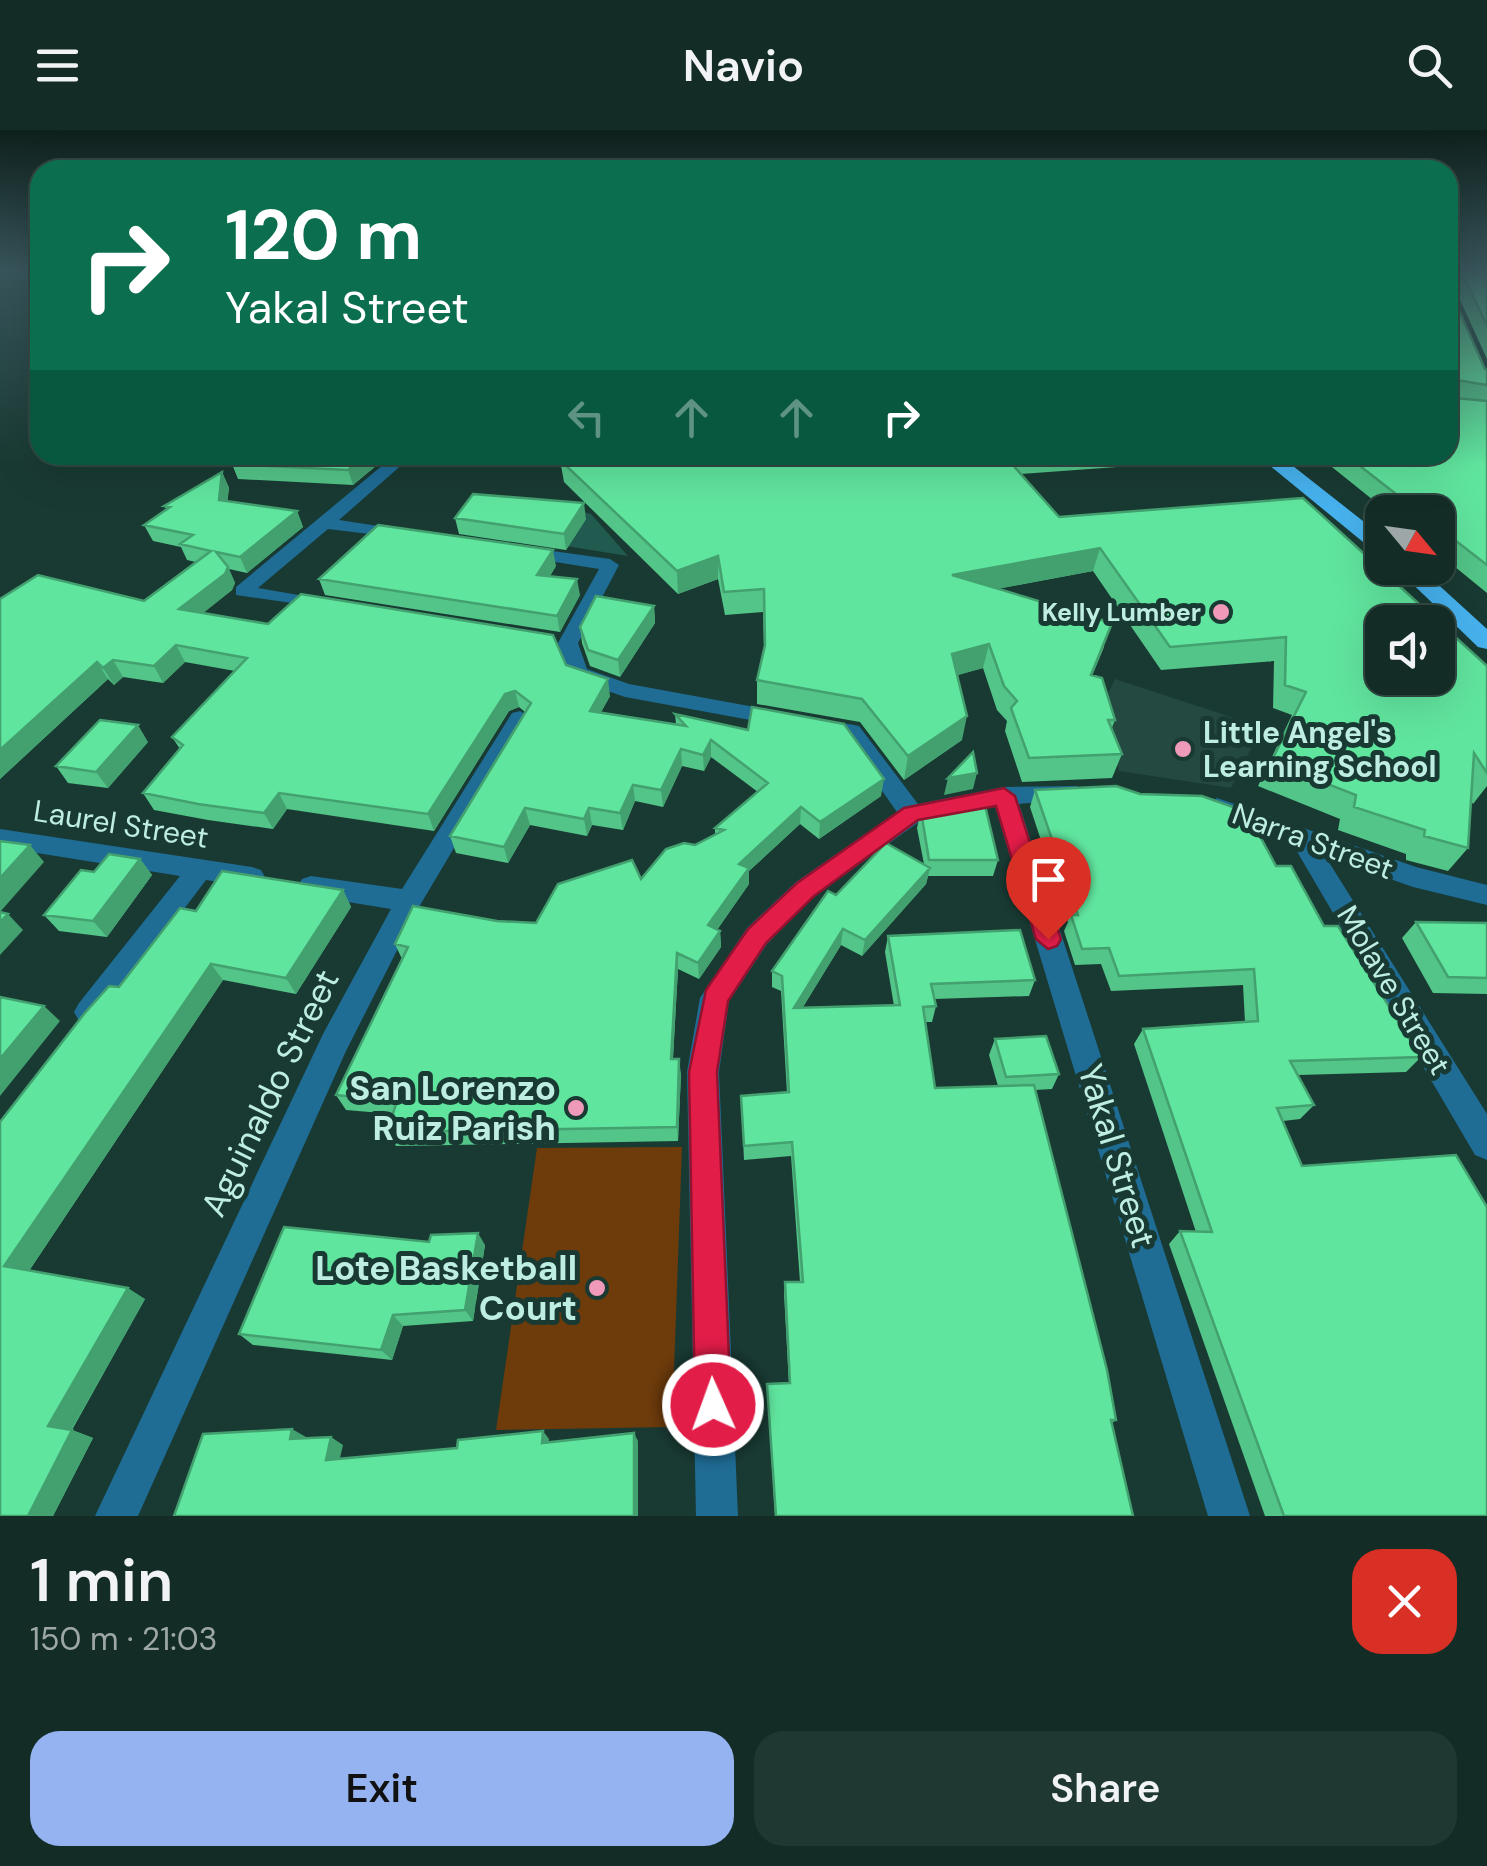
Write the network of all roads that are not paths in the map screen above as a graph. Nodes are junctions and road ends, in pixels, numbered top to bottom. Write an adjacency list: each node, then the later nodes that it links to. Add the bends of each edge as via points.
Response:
1 (393, 465): 3 (street)
2 (1281, 465): 4 (highway)
3 (326, 523): 5 (street); 8 (street, via 243,591)
4 (1365, 532)
5 (420, 537)
6 (496, 548): 14 (street, via 610,565 558,641 578,673 600,683 851,731)
7 (1425, 585): 9 (highway)
8 (338, 606)
9 (1487, 642)
10 (520, 718): 19 (street, Aguinaldo Street)
11 (1091, 791): 12 (street)
12 (1004, 796): 14 (street); 24 (street, Yakal Street)
13 (1196, 801): 15 (street, Narra Street)
14 (912, 814): 23 (street, via 793,901 757,936 715,998 703,1072)
15 (1300, 836): 18 (street, Narra Street, via 1413,877); 21 (street, Molave Street)
16 (0, 838): 17 (street, Laurel Street)
17 (200, 869): 19 (street, Laurel Street); 20 (street)
18 (1487, 895)
19 (409, 901): 22 (street, Aguinaldo Street, via 334,1044)
20 (70, 1036)
21 (1487, 1144)
22 (116, 1516)
23 (716, 1516)
24 (1229, 1516)

